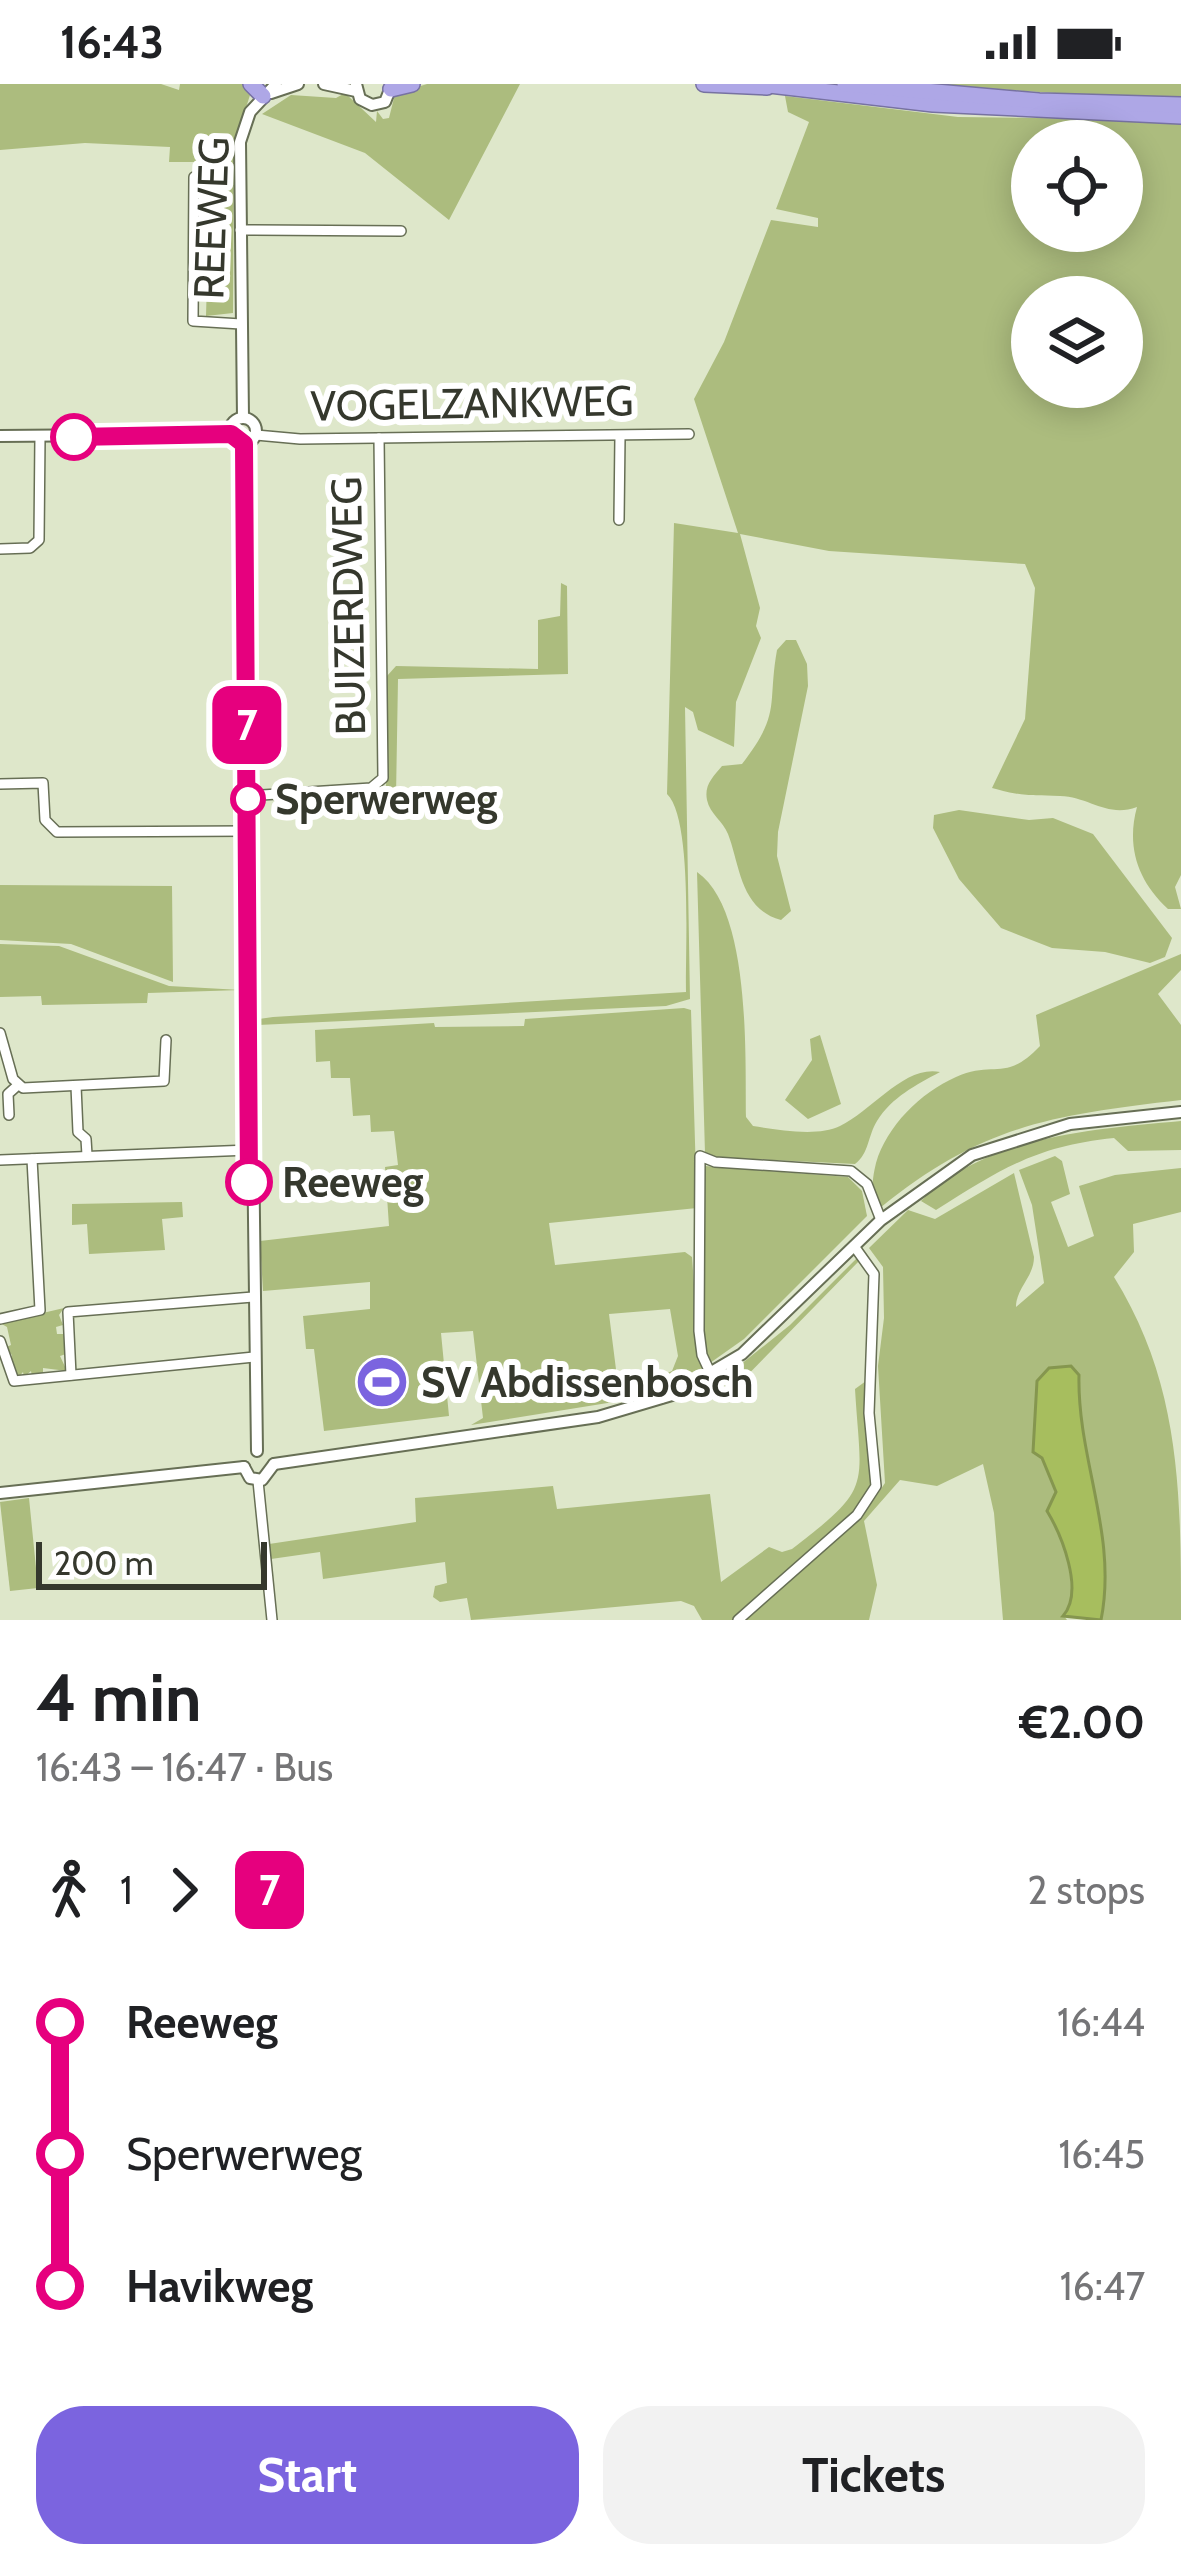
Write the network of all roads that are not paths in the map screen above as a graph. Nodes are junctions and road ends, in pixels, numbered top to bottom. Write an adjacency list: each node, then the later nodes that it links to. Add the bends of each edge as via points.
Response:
1 (276, 84): 11 (street, REEWEG)
2 (298, 84): 11 (street, REEWEG)
3 (324, 84): 9 (street)
4 (412, 84): 8 (highway)
5 (704, 84): 10 (highway)
6 (761, 84): 10 (highway)
7 (845, 84): 13 (highway)
8 (391, 87): 12 (street, via 385,102)
9 (356, 88): 12 (street)
10 (789, 88): 14 (highway)
11 (257, 90): 17 (street, REEWEG, via 240,136)
12 (372, 105): 15 (street)
13 (1181, 105)
14 (1181, 116)
15 (376, 122)
16 (194, 177): 19 (street, via 194,321)
17 (240, 230): 18 (street); 19 (street, REEWEG)
18 (401, 231)
19 (241, 324): 20 (street, REEWEG)
20 (243, 418): 21 (street); 23 (street)
21 (231, 434): 25 (street); 28 (street)
22 (689, 434): 26 (street, VOGELZANKWEG)
23 (256, 435): 27 (street, VOGELZANKWEG); 28 (street)
24 (0, 436): 25 (street)
25 (40, 436): 30 (street, via 40,534 35,546)
26 (620, 436): 27 (street, VOGELZANKWEG); 29 (street)
27 (379, 438): 32 (street, BUIZERDWEG, via 383,778 371,788)
28 (244, 444): 32 (street)
29 (619, 520)
30 (0, 548)
31 (0, 784): 33 (street, via 43,783 45,820 57,832)
32 (248, 796): 33 (street)
33 (248, 831): 40 (street)
34 (0, 1033): 36 (street)
35 (166, 1040): 37 (street, via 164,1081)
36 (18, 1085): 37 (street); 39 (street, via 8,1094)
37 (76, 1086): 41 (street)
38 (1181, 1112): 44 (street, via 1070,1124 1005,1141 937,1176)
39 (9, 1114)
40 (249, 1150): 41 (street); 46 (street)
41 (87, 1155): 42 (street)
42 (32, 1159): 43 (street); 47 (street, via 38,1314)
43 (0, 1160)
44 (881, 1220): 45 (street); 51 (street, via 867,1184 851,1171 700,1156 699,1331)
45 (854, 1246): 51 (street); 58 (street, via 874,1274 869,1413 877,1486 857,1515)
46 (253, 1297): 49 (street); 50 (street, via 70,1311)
47 (0, 1319)
48 (0, 1341): 50 (street, via 12,1381)
49 (254, 1358): 50 (street); 52 (street)
50 (71, 1375)
51 (713, 1379): 53 (street, via 598,1417)
52 (256, 1451): 53 (street); 54 (street)
53 (274, 1464): 55 (street)
54 (244, 1467): 55 (street); 56 (street)
55 (258, 1481): 57 (street)
56 (0, 1493)
57 (272, 1620)
58 (738, 1620)

